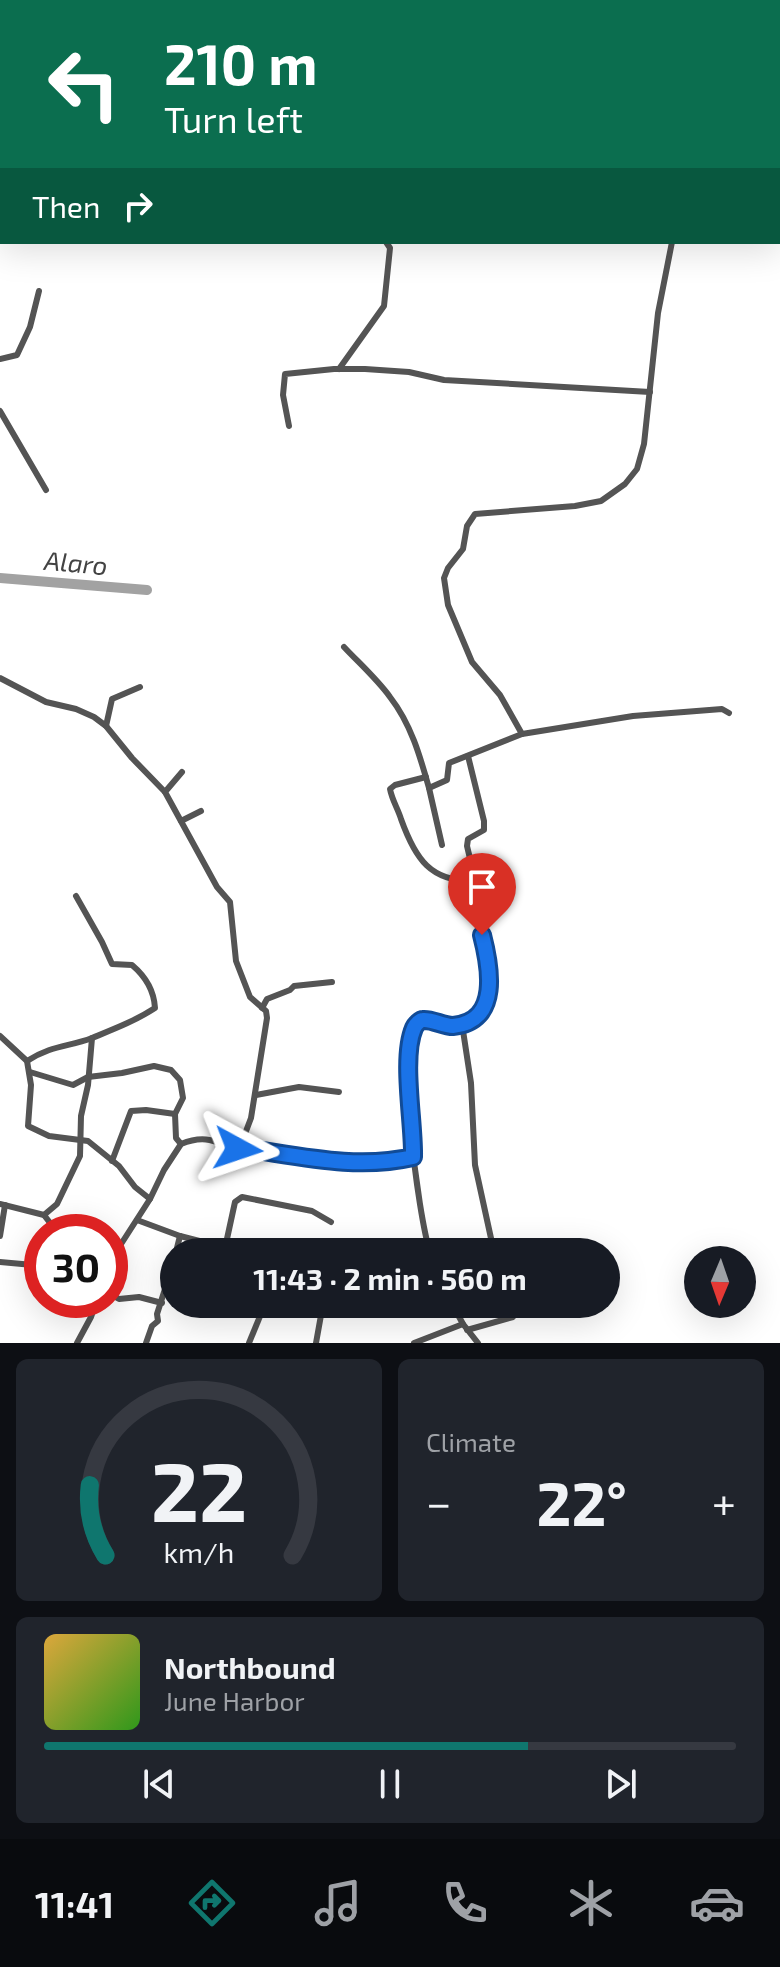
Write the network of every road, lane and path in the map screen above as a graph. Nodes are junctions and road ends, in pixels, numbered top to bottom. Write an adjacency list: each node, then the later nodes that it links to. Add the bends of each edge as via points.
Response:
1 (387, 244): 5 (street, via 384,306)
2 (672, 244): 6 (street)
3 (39, 291): 4 (street, via 17,355)
4 (0, 359)
5 (339, 369): 6 (street); 8 (street, via 285,374)
6 (650, 392): 15 (street, via 644,444 637,469 625,484 601,501 475,514 463,549 444,578 448,605 472,662 500,695)
7 (0, 411): 9 (street)
8 (289, 426)
9 (46, 490)
10 (344, 647): 18 (street, via 390,696 409,727)
11 (0, 678): 14 (street)
12 (140, 687): 14 (street, via 112,699)
13 (729, 713): 15 (street, via 722,709 633,716)
14 (106, 726): 20 (street)
15 (522, 734): 16 (street)
16 (468, 756): 19 (street, via 449,763 447,780); 24 (street, via 484,821 484,830 468,839)
17 (182, 772): 20 (street)
18 (426, 777): 19 (street); 24 (street, via 390,789 414,852 439,874)
19 (429, 788): 23 (street)
20 (165, 792): 22 (street)
21 (201, 811): 22 (street)
22 (181, 821): 29 (street, via 230,902 236,961 250,997)
23 (442, 845)
24 (477, 881): 25 (street)
25 (478, 892)
26 (76, 896): 32 (street, via 112,964 132,965 155,1001 155,1008 131,1023)
27 (483, 911): 30 (street, via 488,998 482,1012)
28 (332, 982): 29 (street, via 294,986 267,999)
29 (262, 1008): 37 (street, via 267,1018)
30 (462, 1024): 42 (street, via 424,1019 414,1028); 56 (street, via 475,1165)
31 (0, 1036): 33 (street)
32 (92, 1038): 33 (street, via 46,1049); 35 (street)
33 (27, 1061): 34 (street)
34 (30, 1072): 35 (street, via 73,1085); 39 (street, via 28,1126 49,1136)
35 (88, 1077): 38 (street, via 154,1066 171,1070 180,1080 183,1098); 39 (street)
36 (339, 1092): 37 (street, via 299,1087)
37 (256, 1095): 41 (street)
38 (175, 1114): 40 (street); 43 (street, via 131,1111)
39 (81, 1140): 43 (street); 47 (street, via 68,1182)
40 (181, 1144): 41 (street, via 207,1138); 44 (street)
41 (240, 1147): 42 (street, via 348,1164)
42 (413, 1157): 55 (street)
43 (112, 1161): 44 (street)
44 (150, 1199): 48 (street)
45 (3, 1205): 46 (street); 51 (street)
46 (40, 1214)
47 (45, 1214)
48 (137, 1220): 50 (street); 52 (street)
49 (331, 1222): 54 (street, via 312,1211 242,1197 235,1202)
50 (128, 1234)
51 (0, 1236)
52 (180, 1236): 53 (street)
53 (188, 1238)
54 (227, 1238)
55 (427, 1238)
56 (491, 1238)
57 (0, 1262): 58 (street)
58 (24, 1264)
59 (128, 1298): 60 (street)
60 (160, 1302)
61 (160, 1307): 69 (street)
62 (90, 1318): 68 (street)
63 (259, 1318): 70 (street)
64 (323, 1318): 71 (street)
65 (460, 1318): 67 (street)
66 (508, 1318): 67 (street)
67 (465, 1327): 72 (street); 73 (street)
68 (77, 1343)
69 (146, 1343)
70 (249, 1343)
71 (316, 1343)
72 (414, 1343)
73 (478, 1343)

